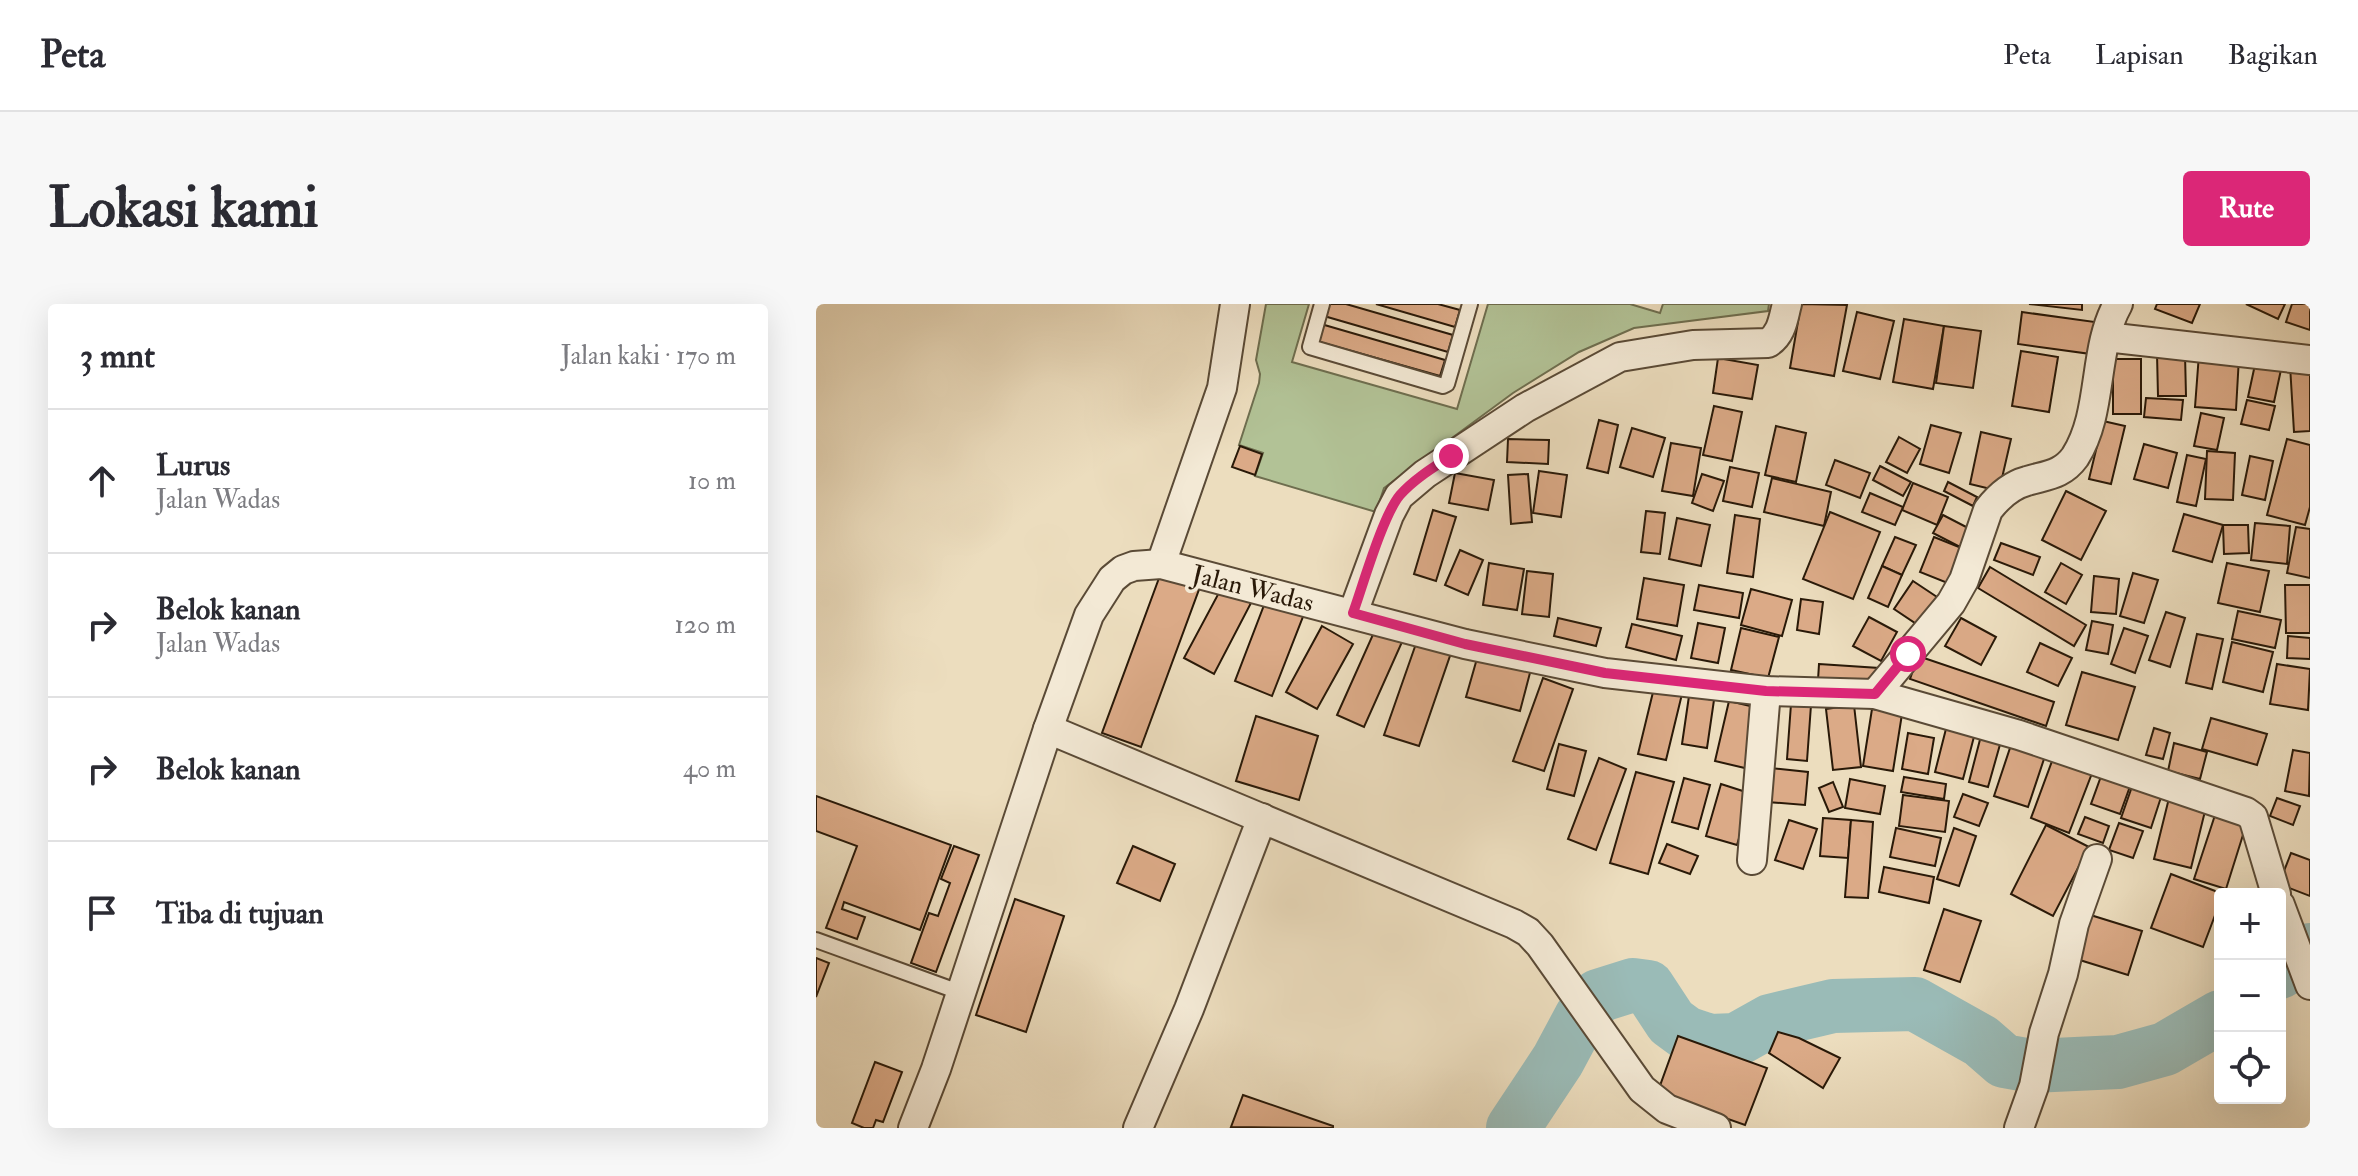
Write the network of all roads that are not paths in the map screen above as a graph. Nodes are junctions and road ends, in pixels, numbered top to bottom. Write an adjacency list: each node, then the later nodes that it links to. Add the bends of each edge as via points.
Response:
1 (1235, 304): 8 (street, via 1222,388)
2 (1322, 304): 3 (lane, via 1311,348 1443,386)
3 (1470, 304)
4 (1787, 304): 9 (street, via 1781,329 1768,343 1693,345 1620,357 1525,408 1425,474 1399,496 1389,515)
5 (2118, 304): 6 (street)
6 (2106, 337): 7 (street); 11 (street, via 2088,430 2075,456 2064,469 2012,487 1988,510 1951,603)
7 (2310, 360)
8 (1161, 564): 9 (street, Jalan Wadas); 12 (street, Jalan Wadas, via 1134,566 1112,579 1089,615)
9 (1353, 613): 10 (street, Jalan Wadas, via 1465,644 1605,673)
10 (1766, 691): 11 (street, Jalan Wadas); 15 (street)
11 (1875, 694): 16 (street, Jalan Wadas, via 2019,735 2246,812 2253,817)
12 (1048, 729): 13 (street); 20 (street, Jalan Wadas)
13 (1262, 818): 22 (street); 23 (street, via 1528,932 1642,1089 1667,1109)
14 (2097, 859): 24 (street)
15 (1752, 860)
16 (2274, 888)
17 (2286, 920): 19 (street)
18 (816, 940): 20 (lane)
19 (2308, 979)
20 (962, 993): 21 (street, Jalan Wadas)
21 (913, 1128)
22 (1138, 1128)
23 (1716, 1128)
24 (2019, 1128)

